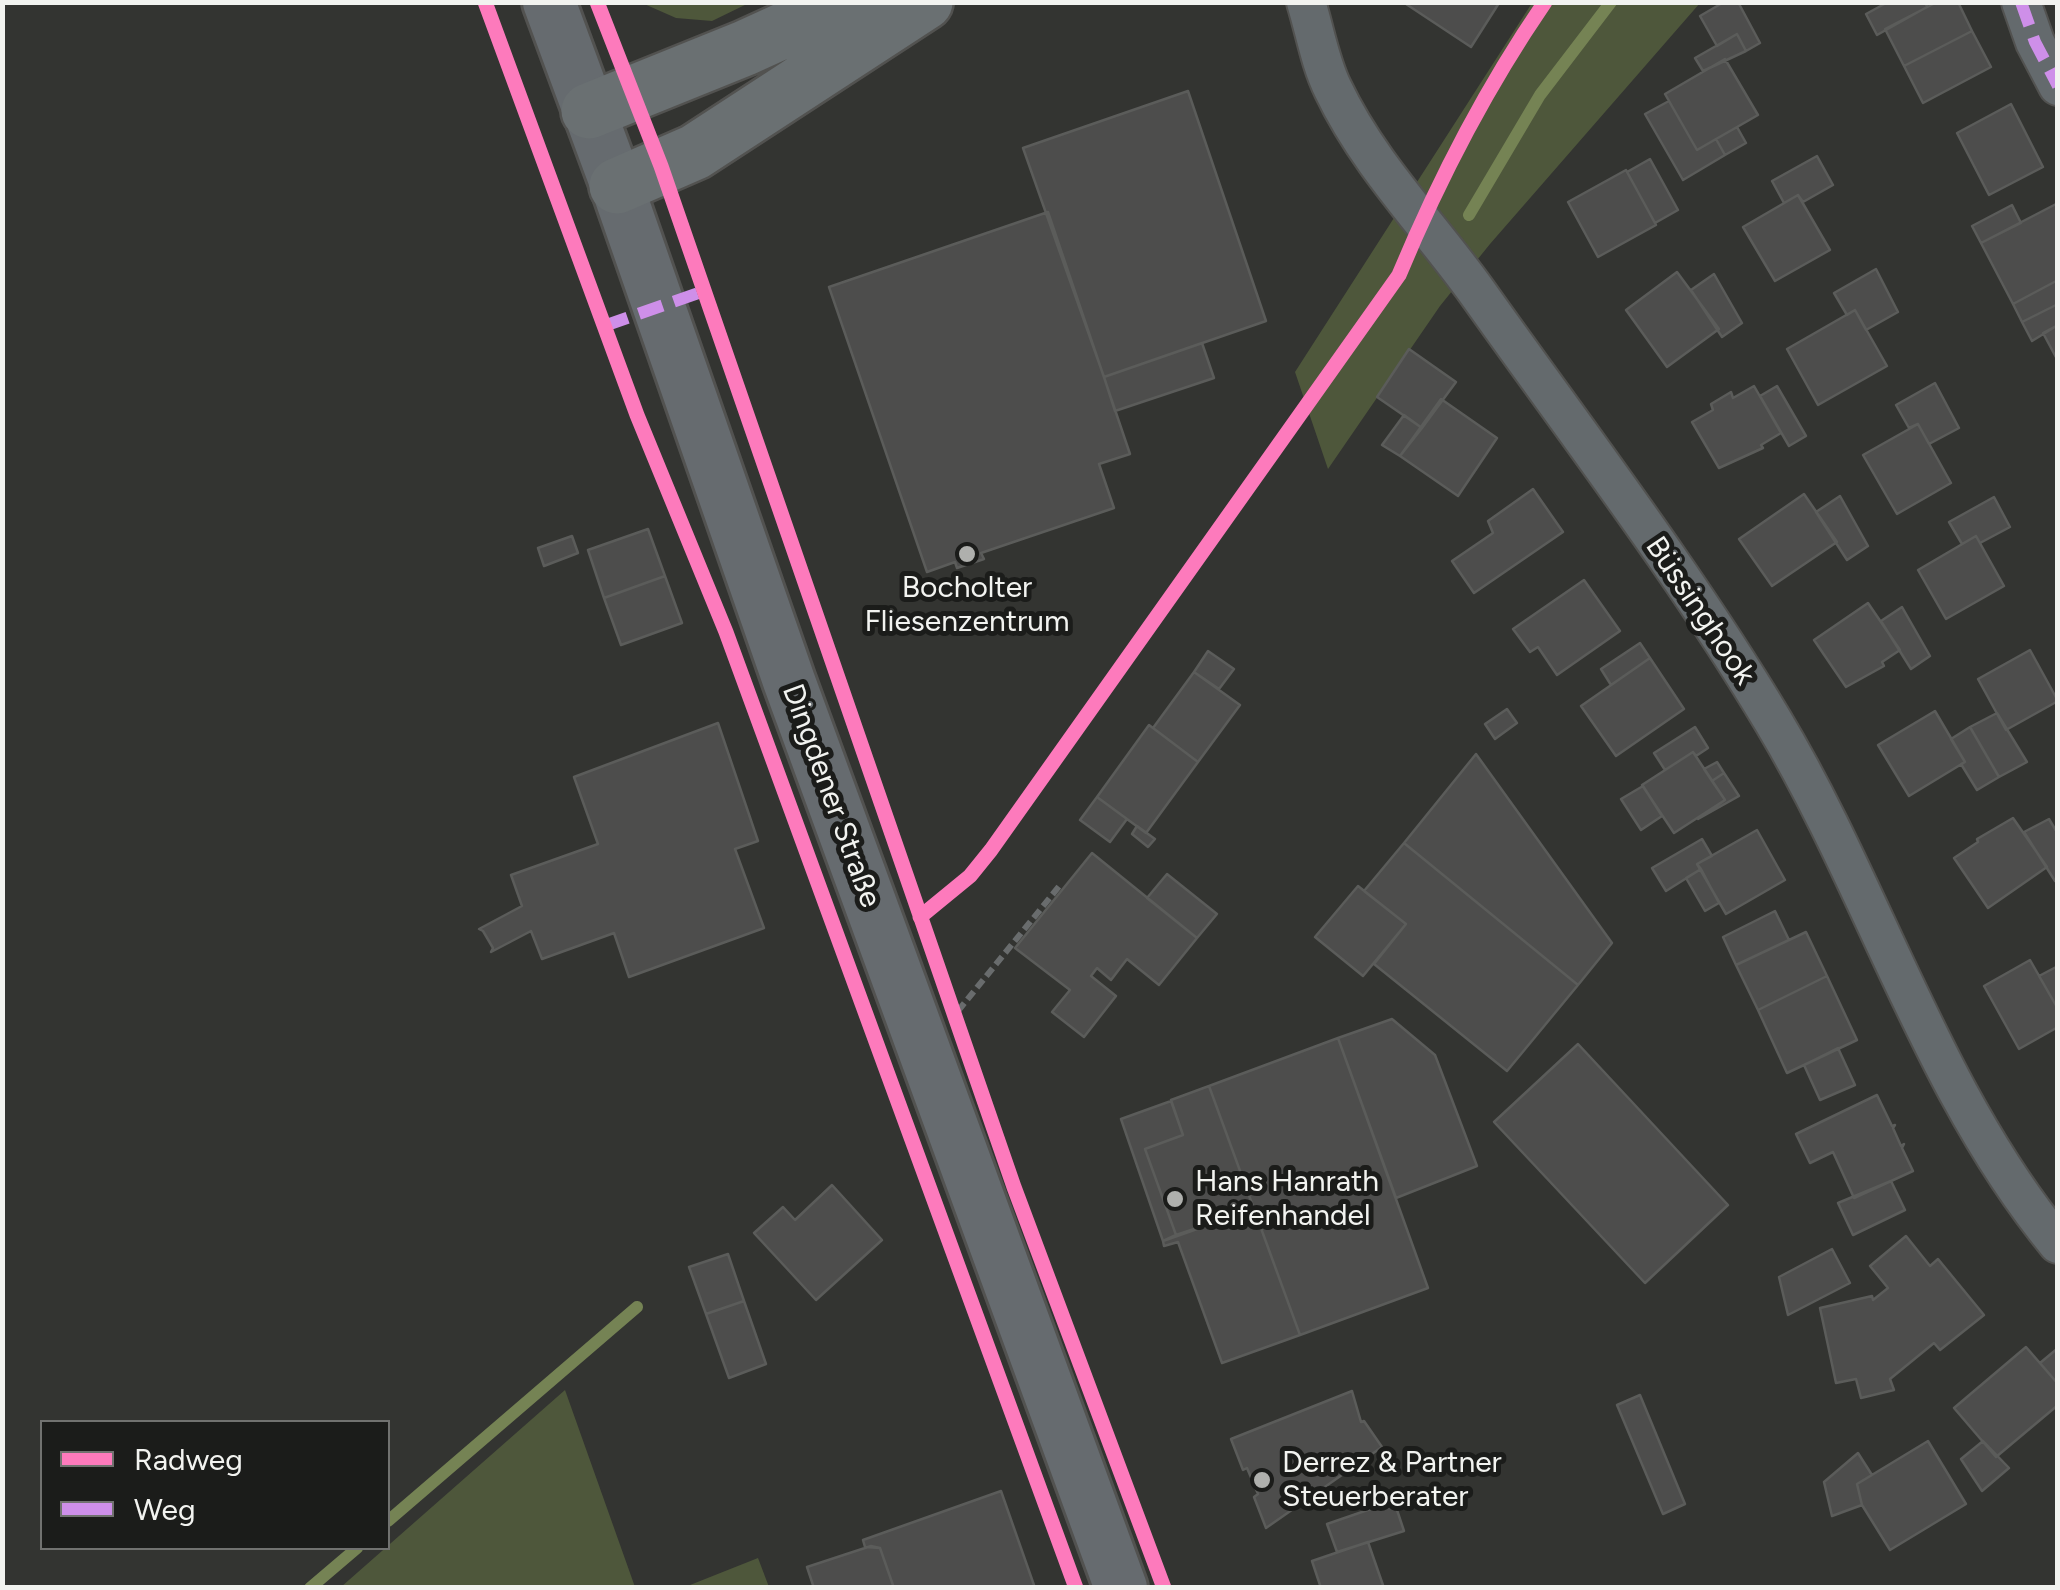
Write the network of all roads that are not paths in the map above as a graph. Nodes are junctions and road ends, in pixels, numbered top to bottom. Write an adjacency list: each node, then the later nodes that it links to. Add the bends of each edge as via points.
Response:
1 (549, 2): 7 (main road, Dingdener Straße)
2 (846, 2): 7 (highway)
3 (926, 2): 8 (highway, via 694,152)
4 (1306, 2): 9 (street, Büssinghook, via 1331,87 1368,152 1489,309 1775,724 1862,889 1910,999 2028,1208)
5 (2021, 2): 6 (street)
6 (2058, 86)
7 (589, 110): 8 (main road, Dingdener Straße)
8 (617, 186): 10 (main road, Dingdener Straße, via 789,681)
9 (2058, 1244)
10 (1122, 1588)

